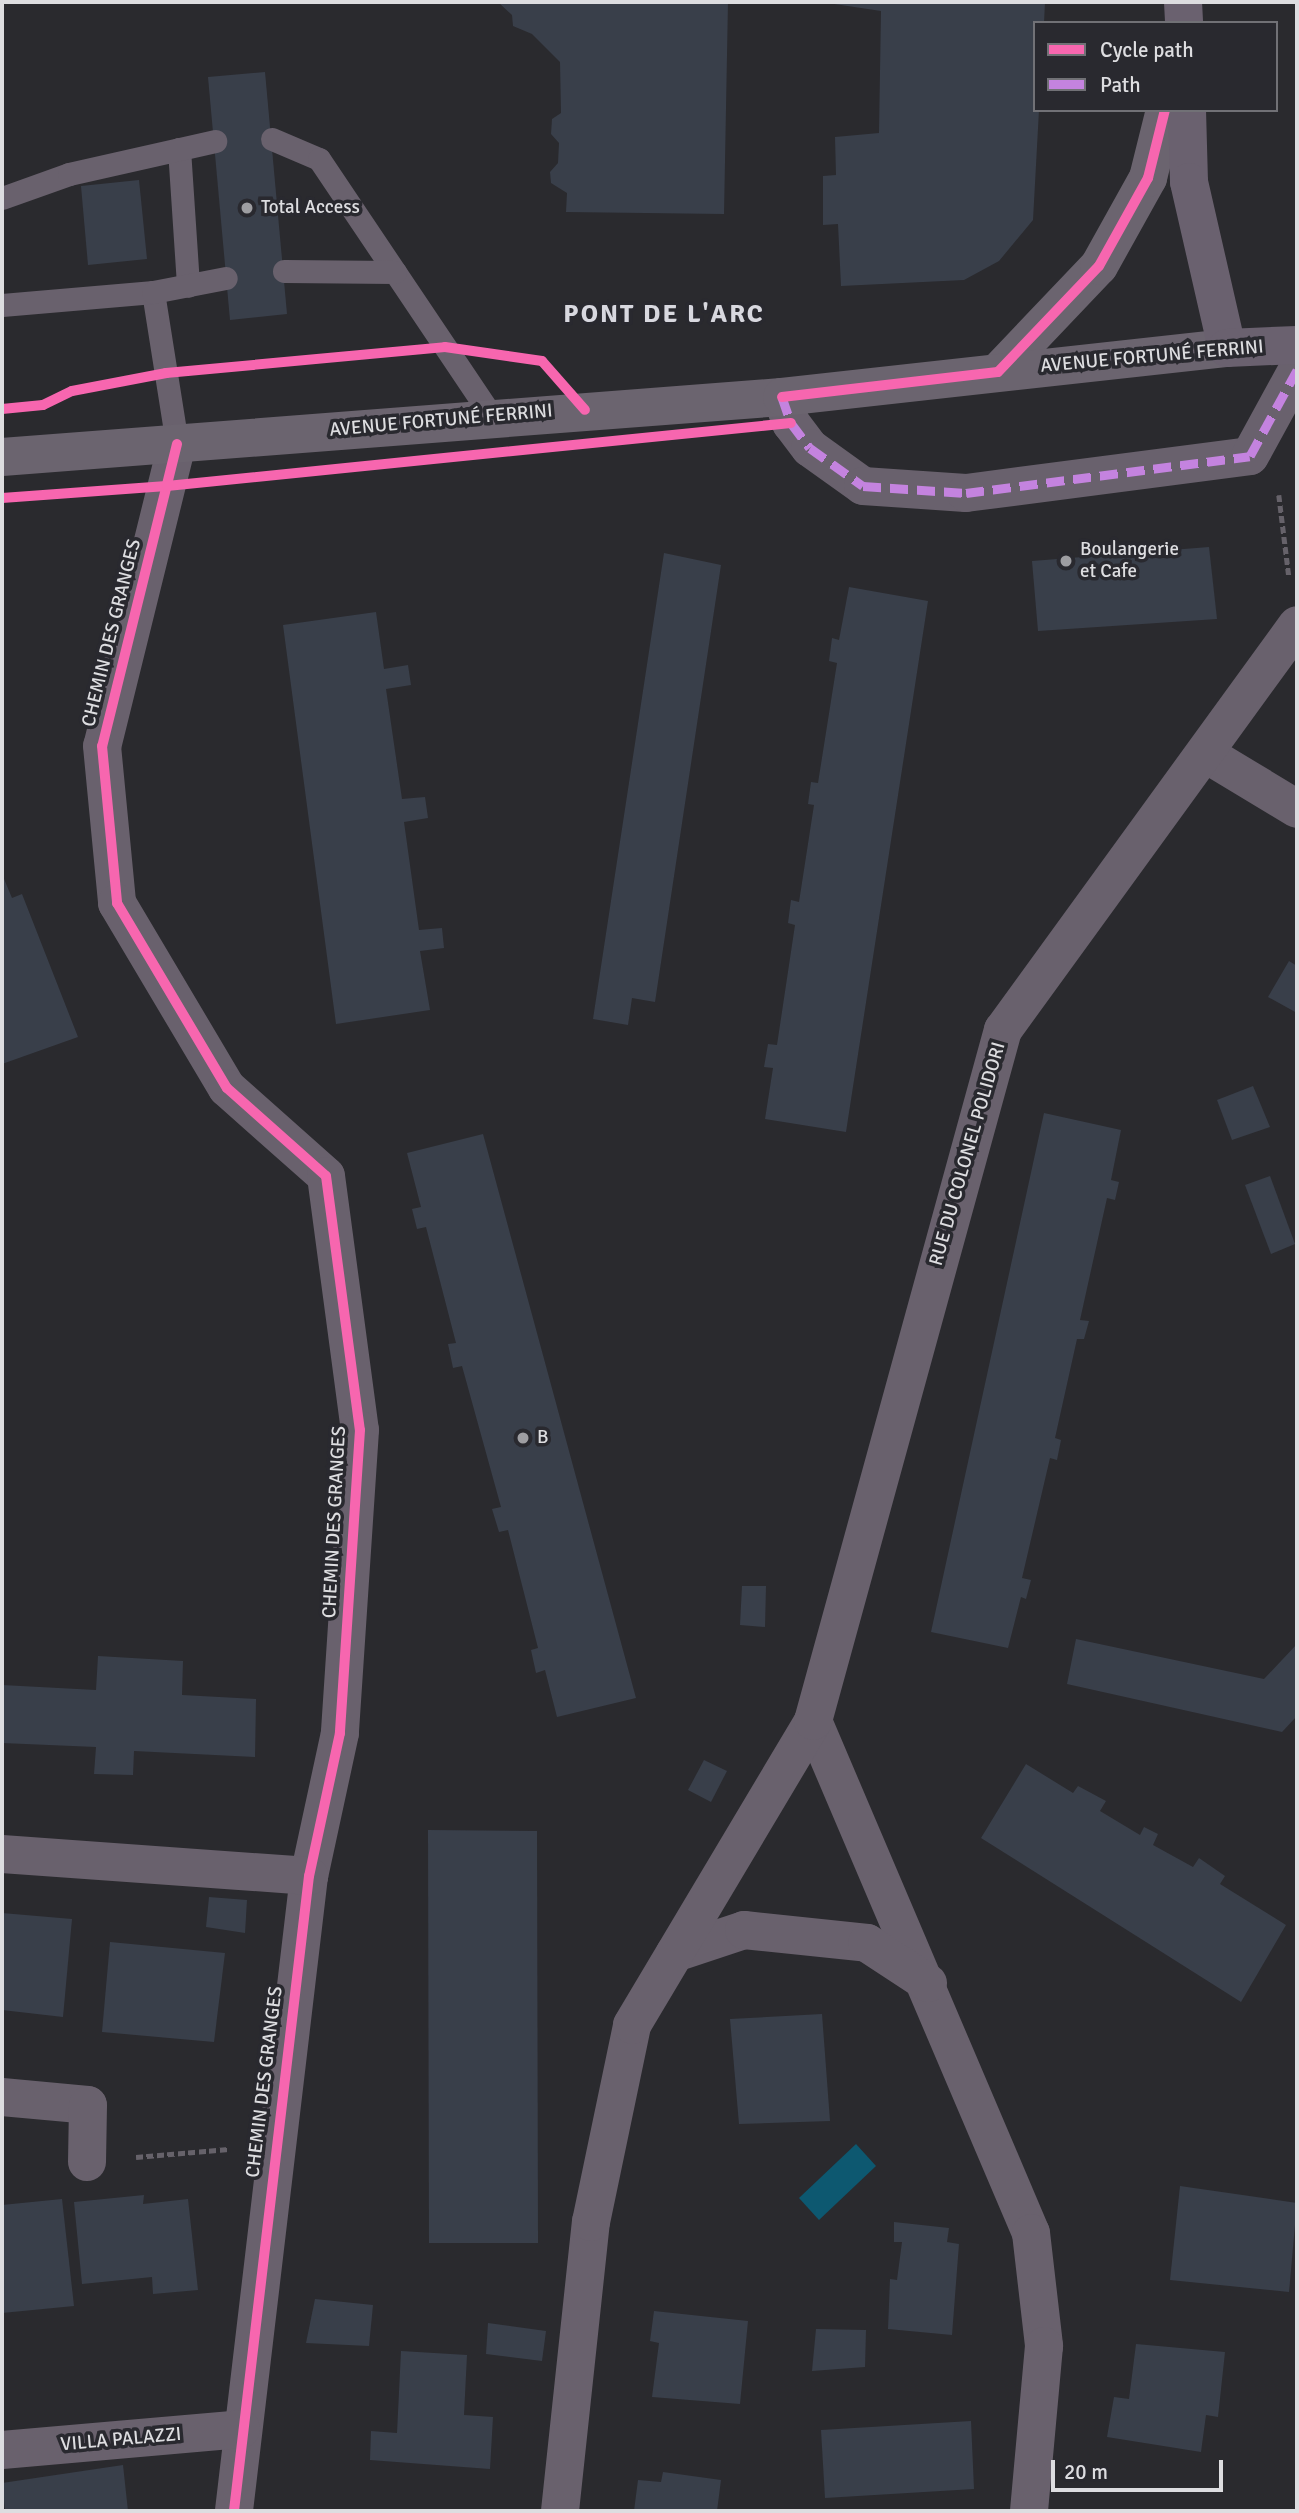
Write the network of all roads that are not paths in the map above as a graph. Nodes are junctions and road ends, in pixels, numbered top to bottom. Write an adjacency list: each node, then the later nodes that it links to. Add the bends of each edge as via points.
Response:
1 (1183, 2): 2 (main road)
2 (1184, 21)
3 (1164, 112): 18 (main road, via 1148,178 1099,267)
4 (1187, 112): 16 (main road, via 1189,182)
5 (272, 139): 10 (lane, via 318,159)
6 (215, 141): 7 (lane)
7 (179, 149): 8 (lane, via 69,174); 12 (lane)
8 (2, 198)
9 (284, 271): 10 (lane)
10 (395, 272): 20 (lane)
11 (226, 278): 12 (lane)
12 (188, 285): 13 (lane)
13 (153, 292): 14 (lane); 21 (lane)
14 (2, 305)
15 (1297, 345): 16 (main road, AVENUE FORTUNÉ FERRINI)
16 (1227, 348): 18 (main road, AVENUE FORTUNÉ FERRINI)
17 (1297, 370): 19 (street, via 1250,456 966,493 863,486 810,448 790,423)
18 (998, 372): 19 (main road, AVENUE FORTUNÉ FERRINI)
19 (782, 397): 20 (main road, AVENUE FORTUNÉ FERRINI)
20 (492, 416): 21 (main road, AVENUE FORTUNÉ FERRINI)
21 (177, 444): 22 (main road, AVENUE FORTUNÉ FERRINI); 28 (street, CHEMIN DES GRANGES, via 102,746 117,904 227,1088 326,1176 360,1430 340,1733)
22 (2, 457)
23 (1297, 625): 24 (street, RUE DU COLONEL POLIDORI)
24 (1206, 754): 25 (street); 26 (street, RUE DU COLONEL POLIDORI, via 1003,1030)
25 (1297, 810)
26 (813, 1721): 29 (street, RUE DU COLONEL POLIDORI); 30 (street)
27 (2, 1854): 28 (street)
28 (309, 1876): 33 (street, CHEMIN DES GRANGES)
29 (675, 1953): 30 (street, via 744,1930 867,1943); 36 (street, RUE DU COLONEL POLIDORI, via 632,2025 591,2222)
30 (928, 1983): 37 (street, via 1031,2233 1044,2346)
31 (2, 2097): 32 (street, via 88,2105)
32 (87, 2162)
33 (241, 2429): 34 (street, VILLA PALAZZI); 35 (street, CHEMIN DES GRANGES)
34 (2, 2451)
35 (234, 2511)
36 (560, 2511)
37 (1030, 2511)

